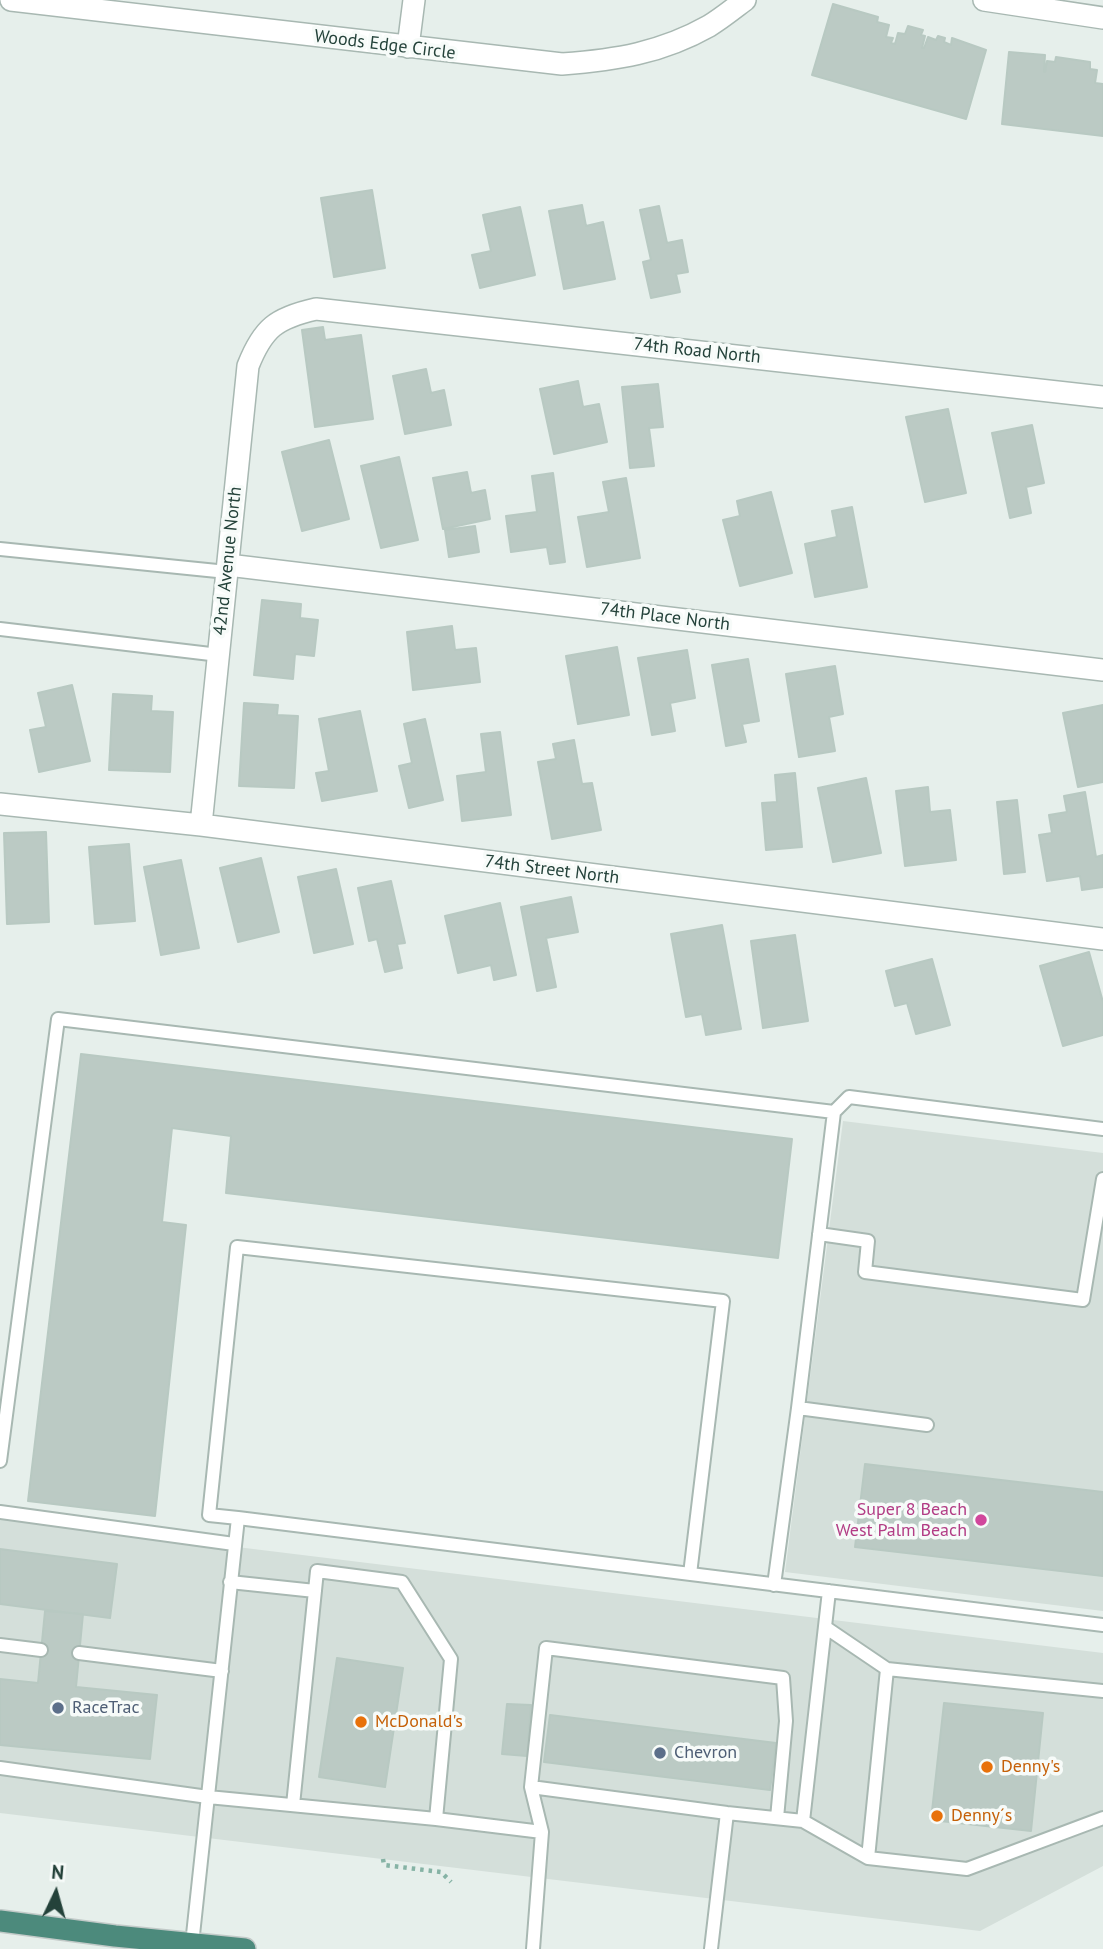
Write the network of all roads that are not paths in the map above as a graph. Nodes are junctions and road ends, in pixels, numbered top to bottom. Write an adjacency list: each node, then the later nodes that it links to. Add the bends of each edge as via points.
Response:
1 (11, 0): 7 (street, Woods Edge Circle)
2 (414, 0): 7 (street)
3 (745, 0): 7 (street, Woods Edge Circle, via 692,35 651,52 607,61 562,64)
4 (984, 0): 5 (street)
5 (1012, 2): 6 (street)
6 (1103, 18)
7 (408, 47)
8 (291, 315): 9 (street, 74th Road North, via 316,309); 11 (street, 42nd Avenue North, via 272,327 248,366)
9 (1103, 397)
10 (0, 549): 11 (lane)
11 (227, 569): 13 (street, 42nd Avenue North); 14 (street, 74th Place North)
12 (0, 629): 13 (lane)
13 (219, 655): 16 (street, 42nd Avenue North)
14 (1103, 670)
15 (0, 804): 16 (street, 74th Street North)
16 (201, 825): 17 (street, 74th Street North)
17 (1103, 939)
18 (834, 1112): 19 (lane, via 849,1097); 21 (lane); 24 (lane, via 58,1019)
19 (1103, 1129)
20 (1103, 1179): 21 (lane, via 1083,1300 865,1272 867,1241)
21 (819, 1234): 22 (lane)
22 (798, 1408): 23 (lane); 30 (lane)
23 (927, 1424)
24 (0, 1461)
25 (0, 1511): 27 (lane)
26 (238, 1518): 27 (lane); 28 (lane); 28 (lane, via 209,1515 237,1247 723,1301)
27 (234, 1544): 29 (lane)
28 (690, 1574): 30 (lane)
29 (230, 1582): 31 (lane); 39 (lane)
30 (774, 1585): 32 (lane)
31 (315, 1591): 44 (lane); 48 (lane, via 317,1571 402,1582 451,1659)
32 (829, 1591): 33 (lane); 34 (lane)
33 (1103, 1625)
34 (825, 1627): 38 (lane); 49 (lane)
35 (0, 1645): 36 (lane)
36 (41, 1650)
37 (79, 1653): 39 (lane)
38 (887, 1669): 40 (lane); 51 (lane)
39 (222, 1671): 43 (lane)
40 (1103, 1690)
41 (0, 1768): 43 (lane)
42 (531, 1787): 45 (lane); 46 (lane, via 546,1648 559,1649 783,1678 786,1721); 50 (lane)
43 (208, 1797): 44 (lane); 53 (lane)
44 (293, 1805): 48 (lane)
45 (727, 1813): 46 (lane); 56 (lane)
46 (776, 1818): 49 (lane)
47 (1103, 1818): 51 (lane, via 967,1869)
48 (436, 1819): 50 (lane)
49 (803, 1821): 51 (lane)
50 (542, 1832): 55 (lane)
51 (868, 1858)
52 (0, 1921): 53 (highway)
53 (189, 1946): 54 (highway)
54 (246, 1949)
55 (533, 1949)
56 (711, 1949)

